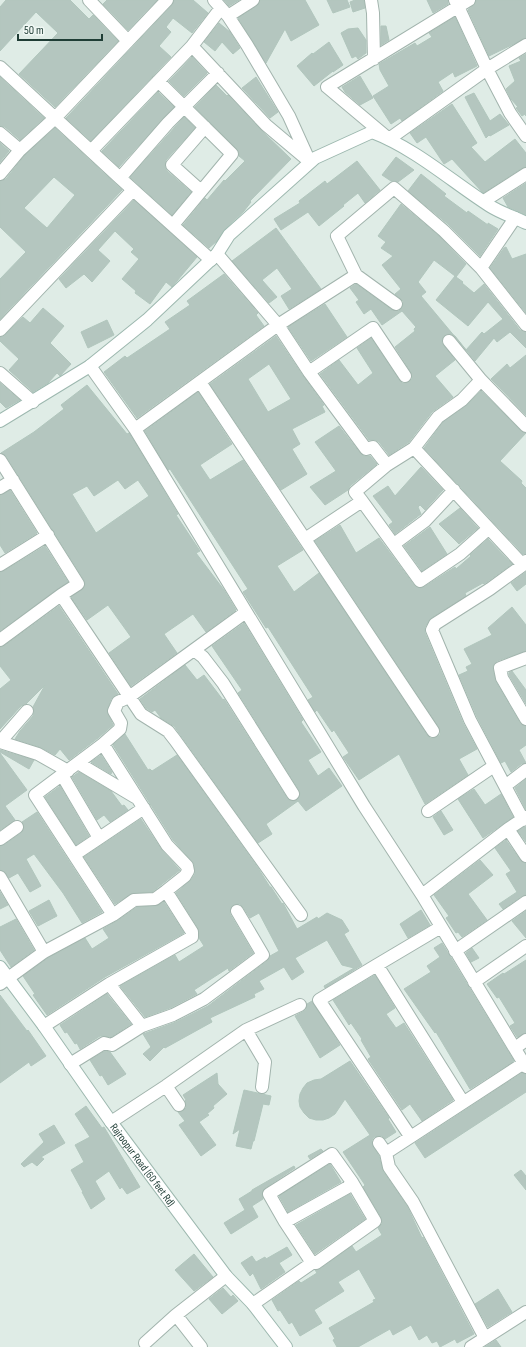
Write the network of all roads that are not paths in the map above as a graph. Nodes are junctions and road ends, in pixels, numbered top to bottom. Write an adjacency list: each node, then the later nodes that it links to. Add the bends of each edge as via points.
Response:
1 (166, 0): 7 (street)
2 (253, 0): 6 (street)
3 (371, 0): 10 (street)
4 (461, 2): 10 (street); 12 (street)
5 (96, 3): 7 (street)
6 (221, 8): 9 (street); 23 (street, via 247,44 289,116)
7 (128, 41): 16 (street)
8 (526, 45): 12 (street)
9 (192, 46): 13 (street); 14 (street)
10 (374, 59): 20 (street, via 327,87)
11 (0, 67): 16 (street)
12 (487, 69): 19 (street, via 510,113); 20 (street)
13 (218, 73): 15 (street); 23 (street, via 266,125)
14 (158, 82): 15 (street); 22 (street)
15 (184, 107): 17 (street); 26 (street)
16 (55, 118): 21 (street); 22 (street)
17 (206, 127): 28 (street, via 232,154); 28 (street, via 172,165)
18 (0, 133): 21 (street)
19 (526, 136)
20 (389, 139): 23 (street, via 372,132); 29 (street)
21 (20, 150): 24 (street)
22 (90, 151): 26 (street)
23 (310, 162): 33 (street, via 229,235)
24 (0, 174)
25 (526, 174): 29 (street)
26 (120, 178): 27 (street)
27 (133, 190): 32 (street); 39 (street)
28 (201, 191): 32 (street)
29 (484, 201): 30 (street)
30 (515, 218): 31 (street); 34 (street)
31 (526, 223)
32 (173, 226): 33 (street)
33 (214, 257): 37 (street); 41 (street, via 147,320)
34 (481, 268): 35 (street, via 444,231 394,188 337,236); 38 (street)
35 (356, 275): 36 (street); 37 (street)
36 (396, 304)
37 (278, 325): 42 (street); 46 (street)
38 (526, 325)
39 (0, 330)
40 (449, 341): 45 (street)
41 (90, 366): 47 (street); 50 (street)
42 (309, 372): 44 (street, via 373,328); 53 (street, via 366,449 373,447)
43 (0, 373): 47 (street)
44 (405, 376)
45 (481, 380): 49 (street); 51 (street, via 462,400 438,417)
46 (200, 382): 50 (street); 60 (street)
47 (33, 402): 48 (street)
48 (0, 421)
49 (526, 426)
50 (135, 429): 65 (street)
51 (414, 448): 53 (street); 56 (street)
52 (0, 460): 54 (street)
53 (387, 465): 57 (street, via 355,492)
54 (13, 480): 55 (street); 59 (street)
55 (0, 488)
56 (454, 490): 58 (street); 61 (street, via 425,521)
57 (362, 501): 60 (street); 61 (street)
58 (488, 529): 61 (street, via 460,554 420,581); 62 (street)
59 (48, 535): 63 (street); 64 (street, via 78,584)
60 (305, 539): 72 (street)
61 (394, 544)
62 (524, 563): 75 (street, via 490,589 435,624 432,630 470,720)
63 (0, 565)
64 (61, 596): 66 (street); 69 (street)
65 (246, 612): 67 (street); 91 (street)
66 (0, 640)
67 (194, 650): 69 (street); 79 (street, via 203,657 223,683)
68 (526, 658): 71 (street, via 500,668 502,678)
69 (129, 697): 74 (street, via 118,702 114,711 121,723 120,729); 95 (street, via 141,714 168,731)
70 (27, 711): 73 (street)
71 (526, 719)
72 (433, 731)
73 (0, 742): 76 (street, via 38,754)
74 (103, 744): 76 (street); 80 (street)
75 (494, 766): 78 (street); 81 (street)
76 (69, 770): 80 (street); 85 (street); 87 (street, via 35,795)
77 (526, 770): 78 (street)
78 (505, 786): 82 (street)
79 (293, 794)
80 (141, 803): 85 (street); 90 (street, via 167,845 187,866 188,872 185,876)
81 (428, 811)
82 (524, 818): 84 (street)
83 (17, 827): 86 (street)
84 (508, 829): 88 (street); 91 (street)
85 (100, 838): 87 (street)
86 (0, 839)
87 (74, 855): 94 (street)
88 (526, 856)
89 (0, 877): 99 (street)
90 (166, 891): 94 (street, via 154,899 134,900); 104 (street, via 192,932 192,937)
91 (422, 896): 96 (street)
92 (526, 902): 98 (street)
93 (237, 911): 107 (street, via 263,955 204,999 173,1015)
94 (113, 915): 99 (street)
95 (301, 915)
96 (441, 927): 98 (street); 100 (street)
97 (526, 946): 103 (street)
98 (455, 951): 103 (street)
99 (44, 952): 102 (street)
100 (377, 965): 115 (street); 118 (street, via 319,1000)
101 (0, 967): 102 (street, Rajroopur Road (60 feet Rd))
102 (4, 980): 106 (street, Rajroopur Road (60 feet Rd))
103 (474, 982): 110 (street)
104 (109, 984): 106 (street); 107 (street)
105 (300, 1005): 108 (street)
106 (44, 1026): 111 (street, Rajroopur Road (60 feet Rd))
107 (142, 1026): 111 (street, via 112,1045 104,1043)
108 (246, 1030): 113 (street); 114 (street, via 265,1062)
109 (526, 1040): 110 (street)
110 (515, 1048): 112 (street)
111 (70, 1064): 117 (street, Rajroopur Road (60 feet Rd))
112 (525, 1065): 115 (street)
113 (166, 1086): 116 (street); 117 (street)
114 (262, 1087)
115 (463, 1102): 118 (street)
116 (179, 1105)
117 (111, 1122): 122 (street, Rajroopur Road (60 feet Rd))
118 (410, 1136): 126 (street, via 383,1148 389,1167 413,1202)
119 (352, 1182): 120 (street, via 348,1187); 120 (street, via 332,1154 269,1194); 121 (street, via 375,1221)
120 (285, 1222): 121 (street)
121 (312, 1264): 123 (street)
122 (226, 1276): 123 (street, Rajroopur Road (60 feet Rd)); 124 (street)
123 (253, 1304): 129 (street, Rajroopur Road (60 feet Rd))
124 (176, 1315): 127 (street); 128 (street)
125 (524, 1317): 126 (street)
126 (484, 1338): 130 (street)
127 (145, 1346)
128 (201, 1347)
129 (286, 1347)
130 (471, 1347)

